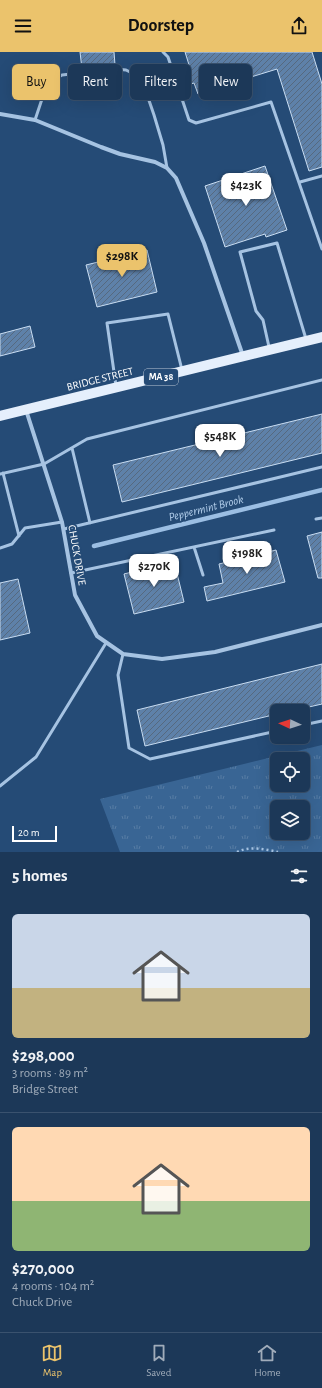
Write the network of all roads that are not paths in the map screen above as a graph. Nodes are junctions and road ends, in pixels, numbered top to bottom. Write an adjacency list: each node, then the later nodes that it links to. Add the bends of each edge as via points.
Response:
1 (163, 52): 6 (lane, via 168,57 189,120 196,123 271,102)
2 (0, 114): 3 (street)
3 (35, 120): 4 (street, via 120,154 155,162); 4 (lane, via 44,93 54,80 62,75 126,70 143,83)
4 (167, 168): 11 (street, via 176,178 186,198)
5 (322, 176): 6 (lane)
6 (300, 182): 7 (lane)
7 (322, 249)
8 (322, 336): 9 (main road, BRIDGE STREET / MA 38)
9 (306, 340): 10 (main road, BRIDGE STREET / MA 38); 10 (lane, via 277,243 240,252 256,311 264,320)
10 (270, 350): 11 (main road, BRIDGE STREET / MA 38)
11 (243, 356): 12 (main road, BRIDGE STREET / MA 38)
12 (182, 371): 14 (main road, BRIDGE STREET / MA 38); 14 (lane, via 168,314 107,323)
13 (322, 380): 17 (lane, via 87,439)
14 (116, 388): 15 (main road, BRIDGE STREET / MA 38)
15 (26, 410): 16 (main road, BRIDGE STREET / MA 38); 18 (street, CHUCK DRIVE)
16 (0, 416)
17 (72, 448): 18 (lane); 24 (lane)
18 (44, 464): 20 (lane); 23 (street, CHUCK DRIVE)
19 (322, 467): 24 (lane)
20 (2, 474): 27 (lane)
21 (322, 518): 22 (lane)
22 (316, 519)
23 (62, 522): 25 (street, CHUCK DRIVE); 27 (lane, via 25,528)
24 (90, 523): 25 (lane)
25 (64, 529): 30 (street, CHUCK DRIVE)
26 (274, 530): 28 (lane)
27 (19, 536): 29 (lane, via 12,544)
28 (194, 547): 30 (lane); 31 (lane)
29 (0, 548)
30 (71, 573): 33 (street, CHUCK DRIVE, via 75,595 97,636)
31 (203, 575)
32 (322, 625): 34 (street, CHUCK DRIVE, via 215,652 162,659)
33 (106, 643): 34 (street, CHUCK DRIVE); 38 (lane, via 36,757)
34 (123, 654): 37 (lane, via 118,675 129,748 150,759)
35 (322, 721): 36 (lane)
36 (310, 724)
37 (270, 733)
38 (0, 786)

